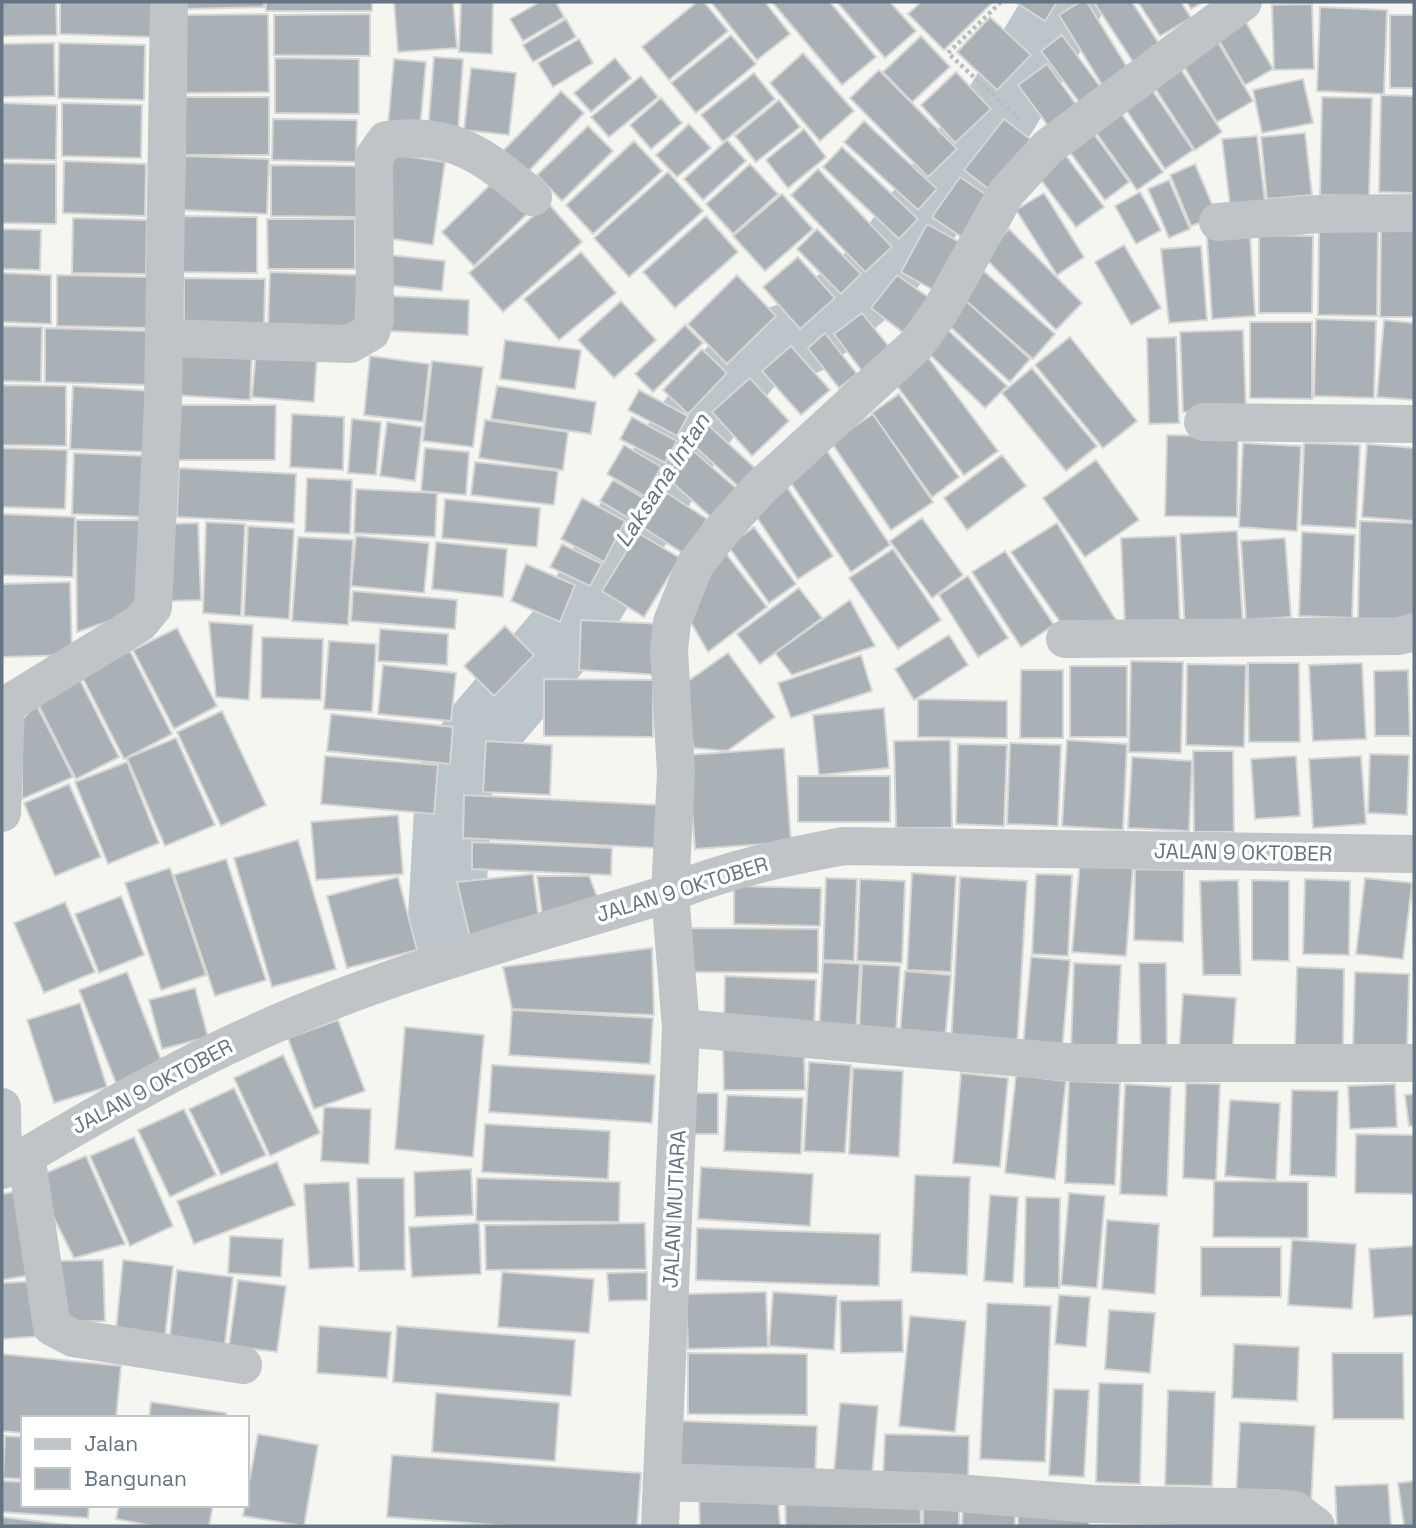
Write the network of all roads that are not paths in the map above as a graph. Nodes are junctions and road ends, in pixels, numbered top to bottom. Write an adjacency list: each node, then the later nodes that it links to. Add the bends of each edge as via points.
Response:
1 (169, 2): 6 (street)
2 (1243, 2): 14 (street, JALAN MUTIARA, via 1048,147 1006,193 941,310 916,345 760,488 695,565 679,598 669,650 676,773)
3 (533, 197): 6 (street, via 469,149 418,138 387,140 374,158 375,320 371,332 351,344)
4 (1414, 213): 5 (street)
5 (1218, 222)
6 (164, 338): 11 (street, via 153,607 140,623)
7 (1203, 422): 8 (street)
8 (1414, 424)
9 (1414, 632): 10 (street, via 1399,636)
10 (1065, 639)
11 (4, 706): 12 (street)
12 (2, 813)
13 (1414, 854): 14 (street, JALAN 9 OKTOBER, via 844,846 786,856)
14 (670, 892): 15 (street, JALAN MUTIARA); 18 (street, JALAN 9 OKTOBER, via 398,977 254,1033 82,1121)
15 (681, 1028): 16 (street, via 1079,1063); 20 (street, JALAN MUTIARA)
16 (1414, 1063)
17 (2, 1107): 18 (street)
18 (10, 1165): 19 (street, via 52,1327 74,1338)
19 (243, 1366)
20 (663, 1482): 21 (street, via 945,1492); 22 (street, JALAN MUTIARA)
21 (1094, 1515): 23 (street, via 1275,1508 1295,1510)
22 (660, 1526)
23 (1316, 1526)

